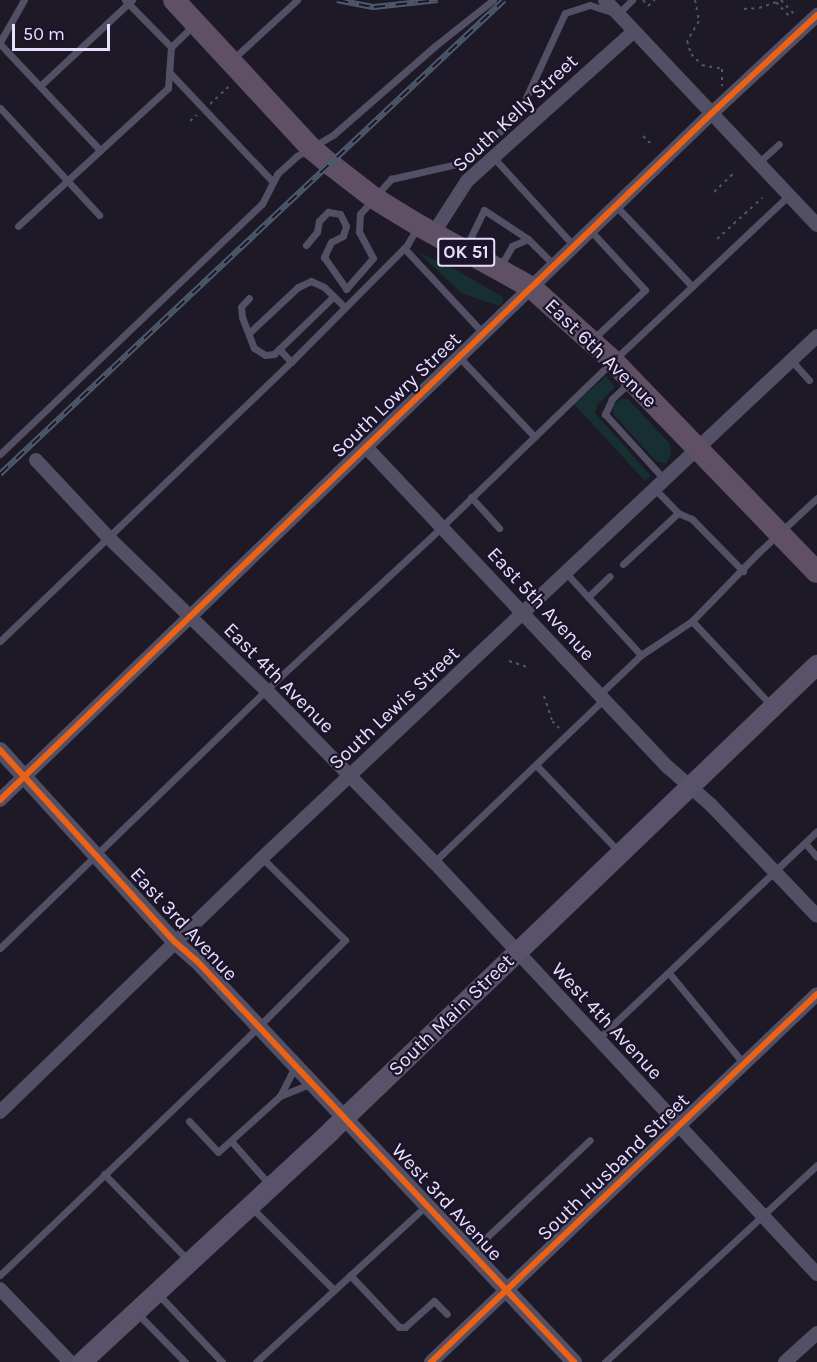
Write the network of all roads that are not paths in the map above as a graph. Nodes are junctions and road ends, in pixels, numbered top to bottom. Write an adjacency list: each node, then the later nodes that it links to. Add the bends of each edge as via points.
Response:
1 (24, 0): 12 (lane)
2 (174, 0): 10 (highway, East 6th Avenue / OK 51)
3 (297, 0): 14 (lane)
4 (493, 0): 20 (lane)
5 (605, 0): 8 (street)
6 (632, 0): 8 (lane)
7 (129, 1): 13 (lane); 16 (lane)
8 (618, 14): 11 (street); 27 (lane, via 590,5 565,13 518,115 466,162 391,179)
9 (817, 15): 18 (street, South Lowry Street)
10 (195, 24): 13 (lane); 14 (highway, East 6th Avenue / OK 51)
11 (634, 30): 18 (street); 22 (street, South Kelly Street)
12 (0, 43): 16 (lane)
13 (171, 47): 15 (lane)
14 (230, 62): 20 (highway, East 6th Avenue / OK 51)
15 (169, 72): 21 (lane, via 168,88); 25 (lane)
16 (40, 86): 21 (lane)
17 (0, 108): 24 (lane)
18 (712, 113): 23 (street); 28 (street, South Lowry Street)
19 (779, 144): 23 (lane)
20 (312, 149): 25 (lane, via 297,156); 27 (highway, East 6th Avenue / OK 51)
21 (100, 150): 24 (lane)
22 (493, 157): 32 (street, South Kelly Street); 36 (lane)
23 (758, 163): 26 (street)
24 (67, 181): 29 (lane); 31 (lane)
25 (273, 182): 60 (lane, via 262,204)
26 (789, 195): 30 (street); 41 (lane)
27 (374, 198): 32 (highway, East 6th Avenue / OK 51); 35 (lane, via 360,214 359,232 373,258 346,289 324,257 332,242 343,236 346,226 340,214 328,212)
28 (616, 206): 33 (street, South Lowry Street); 41 (lane)
29 (99, 215)
30 (817, 225)
31 (18, 226)
32 (426, 230): 37 (lane); 38 (highway, East 6th Avenue / OK 51)
33 (591, 231): 36 (street, South Lowry Street); 49 (lane, via 645,290)
34 (528, 239): 38 (lane, via 484,210); 39 (lane); 40 (lane, via 512,246)
35 (306, 245)
36 (575, 247): 39 (street, South Lowry Street)
37 (404, 248): 45 (lane); 47 (lane)
38 (464, 251): 40 (highway, East 6th Avenue / OK 51)
39 (555, 266): 42 (street, South Lowry Street)
40 (498, 270): 42 (highway, East 6th Avenue / OK 51)
41 (692, 286): 52 (lane)
42 (532, 288): 47 (street, South Lowry Street); 49 (highway, East 6th Avenue / OK 51)
43 (334, 296): 45 (lane); 46 (lane, via 311,281 298,287); 50 (lane)
44 (249, 298): 46 (lane, via 242,308)
45 (345, 307): 54 (lane)
46 (249, 333): 50 (lane, via 254,348 265,355)
47 (484, 333): 51 (street, South Lowry Street)
48 (817, 336): 53 (street, South Lewis Street)
49 (591, 341): 52 (highway, East 6th Avenue / OK 51)
50 (279, 349): 54 (lane)
51 (459, 357): 57 (lane); 58 (street, South Lowry Street)
52 (613, 360): 55 (highway, East 6th Avenue / OK 51); 57 (lane)
53 (791, 360): 56 (lane); 59 (street, South Lewis Street)
54 (291, 362): 69 (lane)
55 (632, 380): 59 (highway, East 6th Avenue / OK 51); 62 (lane, via 612,399 605,414)
56 (809, 380)
57 (535, 437): 63 (lane)
58 (366, 447): 66 (street, East 5th Avenue); 77 (street, South Lowry Street)
59 (696, 448): 62 (street, South Lewis Street); 68 (highway, East 6th Avenue / OK 51)
60 (0, 454)
61 (36, 460): 69 (street, East 4th Avenue)
62 (659, 484): 65 (lane); 73 (street, South Lewis Street)
63 (471, 498): 66 (lane); 67 (lane)
64 (817, 498): 68 (lane)
65 (678, 513): 70 (lane); 71 (lane, via 692,519)
66 (440, 526): 76 (street, East 5th Avenue); 82 (lane)
67 (499, 528)
68 (781, 534): 71 (lane); 72 (highway, East 6th Avenue / OK 51)
69 (109, 538): 77 (street, East 4th Avenue); 79 (lane)
70 (623, 564)
71 (743, 571): 78 (lane)
72 (817, 572)
73 (566, 573): 75 (lane); 76 (street, South Lewis Street)
74 (610, 576): 75 (lane)
75 (588, 597): 80 (lane)
76 (523, 614): 83 (street, East 5th Avenue); 88 (street, South Lewis Street)
77 (191, 617): 82 (street, East 4th Avenue); 87 (street, South Lowry Street)
78 (692, 621): 80 (lane); 84 (lane)
79 (0, 641)
80 (641, 655): 83 (lane)
81 (817, 665): 84 (main road, South Main Street)
82 (266, 690): 88 (street, East 4th Avenue); 94 (lane)
83 (602, 697): 86 (lane); 89 (street, East 5th Avenue)
84 (773, 706): 89 (main road, South Main Street)
85 (0, 750): 87 (street, East 3rd Avenue)
86 (536, 765): 93 (lane); 97 (lane)
87 (25, 776): 90 (street, South Lowry Street); 94 (street, East 3rd Avenue)
88 (350, 777): 96 (street, South Lewis Street); 97 (street, East 4th Avenue)
89 (689, 786): 93 (main road, South Main Street); 98 (street, East 5th Avenue)
90 (0, 800)
91 (817, 831): 92 (lane)
92 (805, 843): 95 (lane); 98 (lane)
93 (620, 853): 102 (main road, South Main Street)
94 (97, 855): 100 (street, East 3rd Avenue); 101 (lane)
95 (817, 857)
96 (262, 858): 100 (street, South Lewis Street); 105 (lane, via 345,940)
97 (434, 862): 102 (street, East 4th Avenue)
98 (775, 872): 99 (street, East 5th Avenue); 103 (lane)
99 (817, 916)
100 (176, 942): 105 (street, East 3rd Avenue); 111 (street, South Lewis Street)
101 (0, 948)
102 (516, 952): 106 (street, West 4th Avenue); 112 (main road, South Main Street)
103 (669, 973): 106 (lane); 107 (lane)
104 (817, 994): 107 (street, South Husband Street)
105 (256, 1026): 108 (street, East 3rd Avenue); 118 (lane)
106 (598, 1039): 114 (street, West 4th Avenue)
107 (744, 1064): 114 (street, South Husband Street)
108 (295, 1067): 109 (street, East 3rd Avenue); 110 (lane)
109 (310, 1084): 110 (lane); 112 (street, East 3rd Avenue)
110 (280, 1096): 116 (lane)
111 (0, 1112)
112 (345, 1118): 119 (main road, South Main Street); 120 (street, West 3rd Avenue)
113 (189, 1121): 116 (lane, via 218,1152)
114 (679, 1126): 122 (street, West 4th Avenue); 130 (street, South Husband Street)
115 (590, 1140): 123 (lane)
116 (231, 1141): 119 (lane)
117 (817, 1165): 122 (lane)
118 (104, 1174): 124 (lane); 126 (lane)
119 (271, 1186): 121 (main road, South Main Street)
120 (427, 1205): 123 (street, West 3rd Avenue); 127 (lane)
121 (250, 1206): 124 (main road, South Main Street); 129 (lane)
122 (762, 1216): 125 (street, West 4th Avenue); 142 (lane)
123 (471, 1252): 130 (street, West 3rd Avenue)
124 (190, 1262): 131 (main road, South Main Street)
125 (817, 1274)
126 (0, 1275)
127 (350, 1275): 129 (lane); 133 (lane, via 399,1327 405,1327 434,1301)
128 (0, 1289): 135 (street)
129 (334, 1290): 139 (lane)
130 (508, 1291): 140 (street, South Husband Street); 141 (street, West 3rd Avenue)
131 (156, 1293): 132 (main road, South Main Street); 138 (lane)
132 (136, 1312): 136 (main road, South Main Street); 137 (lane)
133 (447, 1314)
134 (817, 1333): 143 (street)
135 (70, 1362)
136 (82, 1362)
137 (185, 1362)
138 (222, 1362)
139 (256, 1362)
140 (431, 1362)
141 (574, 1362)
142 (605, 1362)
143 (785, 1362)

